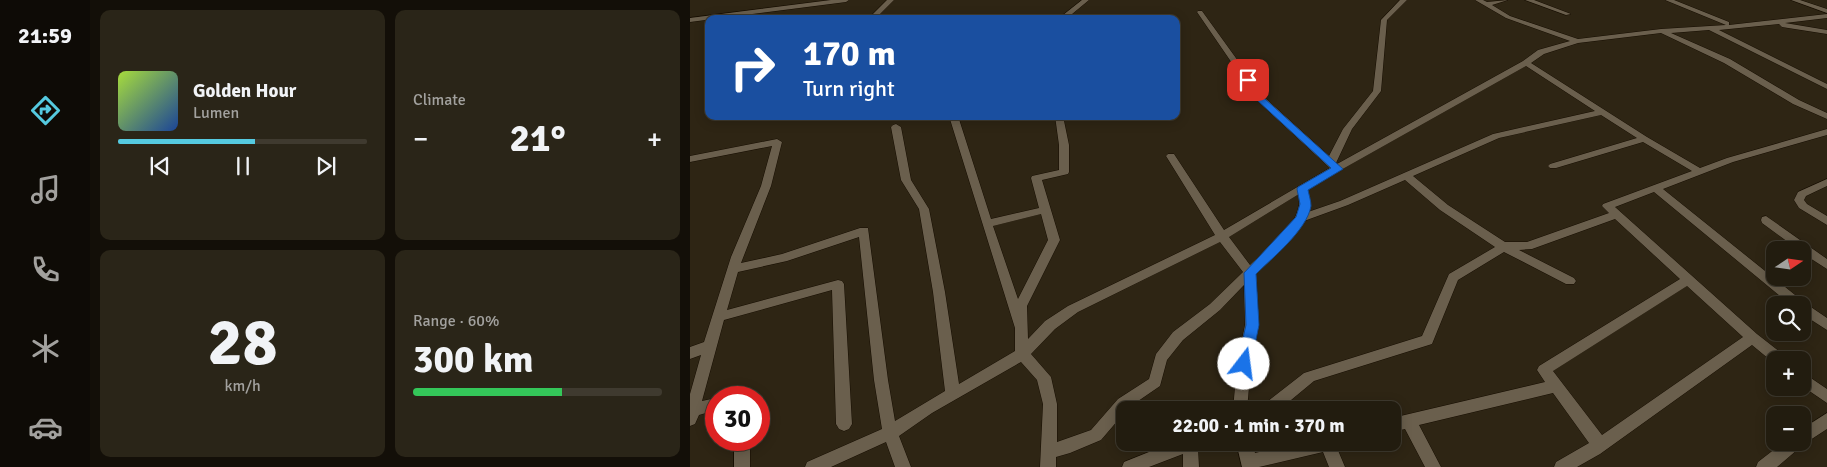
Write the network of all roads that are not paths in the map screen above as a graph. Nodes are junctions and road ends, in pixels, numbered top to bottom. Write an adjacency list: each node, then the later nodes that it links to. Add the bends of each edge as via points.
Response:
1 (846, 0): 14 (street)
2 (891, 0): 15 (street)
3 (1086, 0): 16 (street)
4 (1478, 0): 10 (street)
5 (1505, 0): 10 (street)
6 (1528, 0): 13 (street)
7 (1668, 0): 21 (street)
8 (1794, 0): 11 (street)
9 (1398, 1): 37 (street, via 1384,20 1377,91 1348,129)
10 (1487, 4): 25 (street, via 1508,16)
11 (1827, 10)
12 (1200, 12): 37 (street, via 1261,99)
13 (1568, 14)
14 (729, 15)
15 (875, 15)
16 (1066, 15)
17 (1827, 16): 20 (street)
18 (705, 18): 19 (street)
19 (690, 20)
20 (1769, 23): 21 (street); 24 (street)
21 (1735, 26): 22 (street)
22 (1707, 27): 23 (street); 27 (street)
23 (1661, 31): 25 (street); 29 (street, via 1727,61 1787,97)
24 (1827, 32)
25 (1577, 40): 26 (street, via 1541,52)
26 (1526, 64): 28 (street); 37 (street)
27 (1826, 85)
28 (1604, 112): 34 (street); 40 (street, via 1496,136)
29 (1827, 116)
30 (953, 120): 49 (street)
31 (1060, 120): 44 (street, via 1064,172 1036,178)
32 (896, 127): 69 (street, via 906,180 924,209)
33 (1827, 132): 39 (street)
34 (1644, 139): 38 (street); 39 (street)
35 (1171, 156): 50 (street)
36 (690, 159): 53 (street, via 777,142 775,164)
37 (1334, 166): 43 (street)
38 (1553, 166)
39 (1699, 171): 42 (street)
40 (1406, 175): 46 (street); 51 (street, via 1432,200 1470,228)
41 (1827, 182): 48 (street, via 1802,194 1799,200)
42 (1654, 187): 45 (street, via 1606,206); 57 (street)
43 (1302, 189): 46 (street, via 1306,204); 50 (street)
44 (1045, 210): 49 (street); 61 (street, via 1054,240 1021,306)
45 (1615, 215): 51 (street, via 1528,246); 55 (street)
46 (1301, 218): 54 (street)
47 (1766, 220): 52 (street)
48 (1827, 221)
49 (987, 224): 61 (street)
50 (1222, 236): 54 (street); 66 (street, via 1073,309 1050,325)
51 (1504, 247): 56 (street); 72 (street, via 1453,277 1427,340 1309,377)
52 (1827, 265)
53 (733, 269): 59 (street); 80 (street, via 784,258 864,231)
54 (1250, 273): 71 (street, via 1252,325); 89 (street, via 1215,307 1178,336 1161,358 1155,382 1123,404 1096,435)
55 (1688, 280): 62 (street); 68 (street, via 1544,370)
56 (1570, 281)
57 (1789, 296)
58 (1811, 313): 60 (street)
59 (718, 317): 63 (street); 78 (street, via 838,284)
60 (1827, 325)
61 (1021, 327): 66 (street)
62 (1752, 338): 64 (street); 81 (street)
63 (710, 346): 65 (street); 74 (street)
64 (1769, 351)
65 (690, 353)
66 (1022, 354): 69 (street); 89 (street, via 1044,376 1050,404)
67 (1811, 385): 70 (street)
68 (1556, 386): 76 (street); 81 (street)
69 (953, 394): 80 (street)
70 (1827, 397)
71 (1241, 401)
72 (1279, 401)
73 (705, 408): 74 (street)
74 (691, 413)
75 (1827, 420): 79 (street)
76 (1409, 422): 77 (street); 98 (street)
77 (1401, 423)
78 (844, 424)
79 (1811, 432)
80 (890, 433): 92 (street); 93 (street)
81 (1600, 445): 99 (street)
82 (742, 451): 91 (street)
83 (1171, 451): 95 (street)
84 (1192, 451): 96 (street)
85 (1246, 451): 90 (street)
86 (1302, 451): 90 (street)
87 (1333, 451): 97 (street)
88 (1785, 451): 100 (street)
89 (1049, 452): 94 (street)
90 (1250, 465)
91 (742, 467)
92 (813, 467)
93 (903, 467)
94 (1048, 467)
95 (1130, 467)
96 (1191, 467)
97 (1337, 467)
98 (1433, 467)
99 (1562, 467)
100 (1764, 467)

